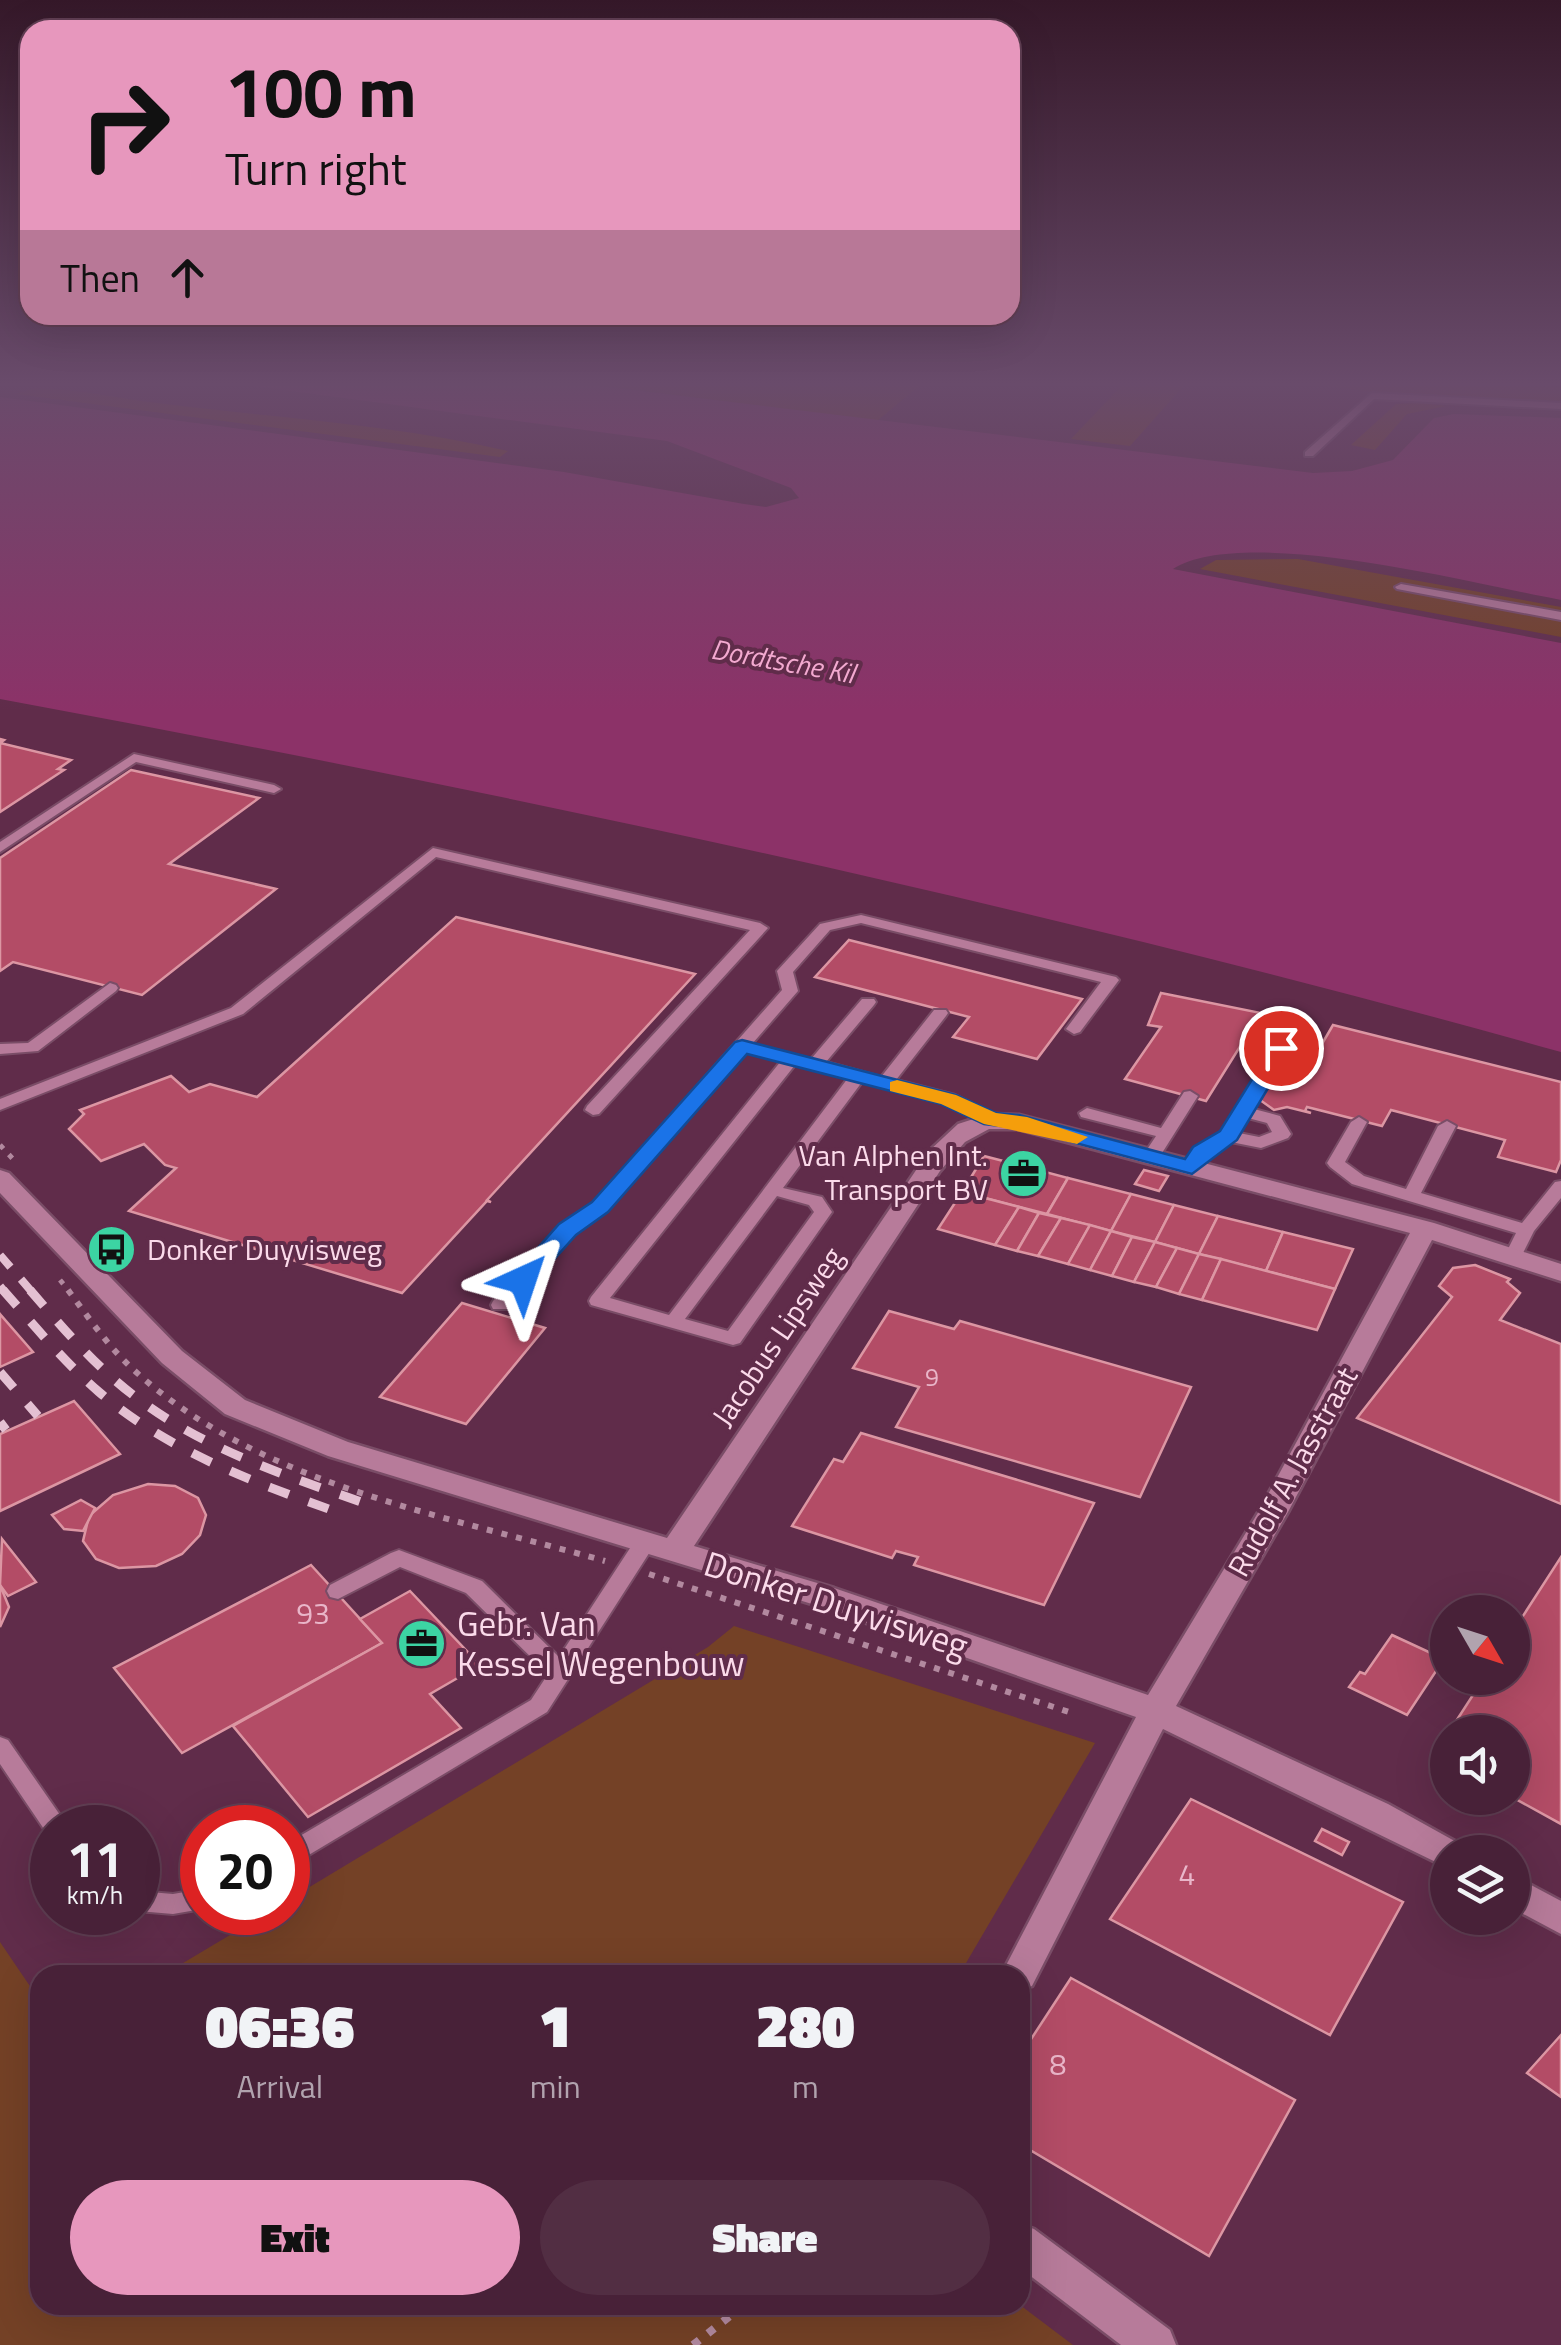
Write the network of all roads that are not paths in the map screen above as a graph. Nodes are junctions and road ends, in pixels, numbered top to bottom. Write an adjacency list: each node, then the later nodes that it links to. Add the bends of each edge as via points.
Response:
1 (1401, 587): 2 (lane)
2 (1561, 616)
3 (274, 789): 4 (lane, via 134,758)
4 (0, 848)
5 (110, 988): 11 (lane, via 32,1048)
6 (868, 1002): 13 (lane)
7 (940, 1013): 15 (lane)
8 (1300, 1017): 19 (lane)
9 (1074, 1029): 10 (lane, via 1111,980 861,919 825,927 785,971 790,991)
10 (742, 1046): 12 (lane); 35 (lane, via 600,1207 568,1230)
11 (0, 1049)
12 (791, 1059): 13 (lane); 36 (lane, via 598,1301)
13 (816, 1065): 14 (lane)
14 (858, 1076): 15 (lane); 29 (lane)
15 (885, 1083): 21 (lane)
16 (1190, 1096): 25 (lane)
17 (0, 1105): 18 (lane, via 238,1011 433,852 760,928)
18 (593, 1110)
19 (1244, 1111): 24 (lane); 24 (lane, via 1274,1120 1282,1134 1262,1142)
20 (1087, 1113): 25 (lane)
21 (992, 1120): 25 (street); 37 (street, Jacobus Lipsweg, via 951,1137)
22 (1359, 1122): 30 (lane, via 1336,1164 1358,1180)
23 (1447, 1126): 30 (lane)
24 (1229, 1136): 26 (lane, via 1201,1152)
25 (1158, 1145): 26 (street)
26 (1192, 1167): 31 (street)
27 (0, 1178): 37 (street, Donker Duyvisweg, via 172,1357 235,1406 338,1449)
28 (1561, 1186): 32 (lane)
29 (772, 1190): 36 (lane); 36 (lane, via 816,1201 824,1212 733,1340)
30 (1411, 1196): 32 (lane)
31 (1424, 1229): 33 (street); 40 (street, Rudolf A. Jasstraat, via 1273,1512)
32 (1526, 1230): 33 (lane)
33 (1512, 1257): 34 (street)
34 (1561, 1273)
35 (500, 1305)
36 (673, 1322)
37 (659, 1548): 39 (lane); 40 (street, Donker Duyvisweg, via 823,1596)
38 (338, 1591): 39 (lane, via 399,1558 474,1587)
39 (560, 1673): 43 (lane, via 539,1706)
40 (1156, 1711): 44 (street, Donker Duyvisweg); 47 (street, Rudolf A. Jasstraat)
41 (0, 1746): 42 (lane)
42 (41, 1805)
43 (310, 1842)
44 (1430, 1844)
45 (1530, 1901): 46 (street)
46 (1561, 1919)
47 (1024, 1965)
48 (1030, 2251): 49 (street)
49 (1155, 2345)

